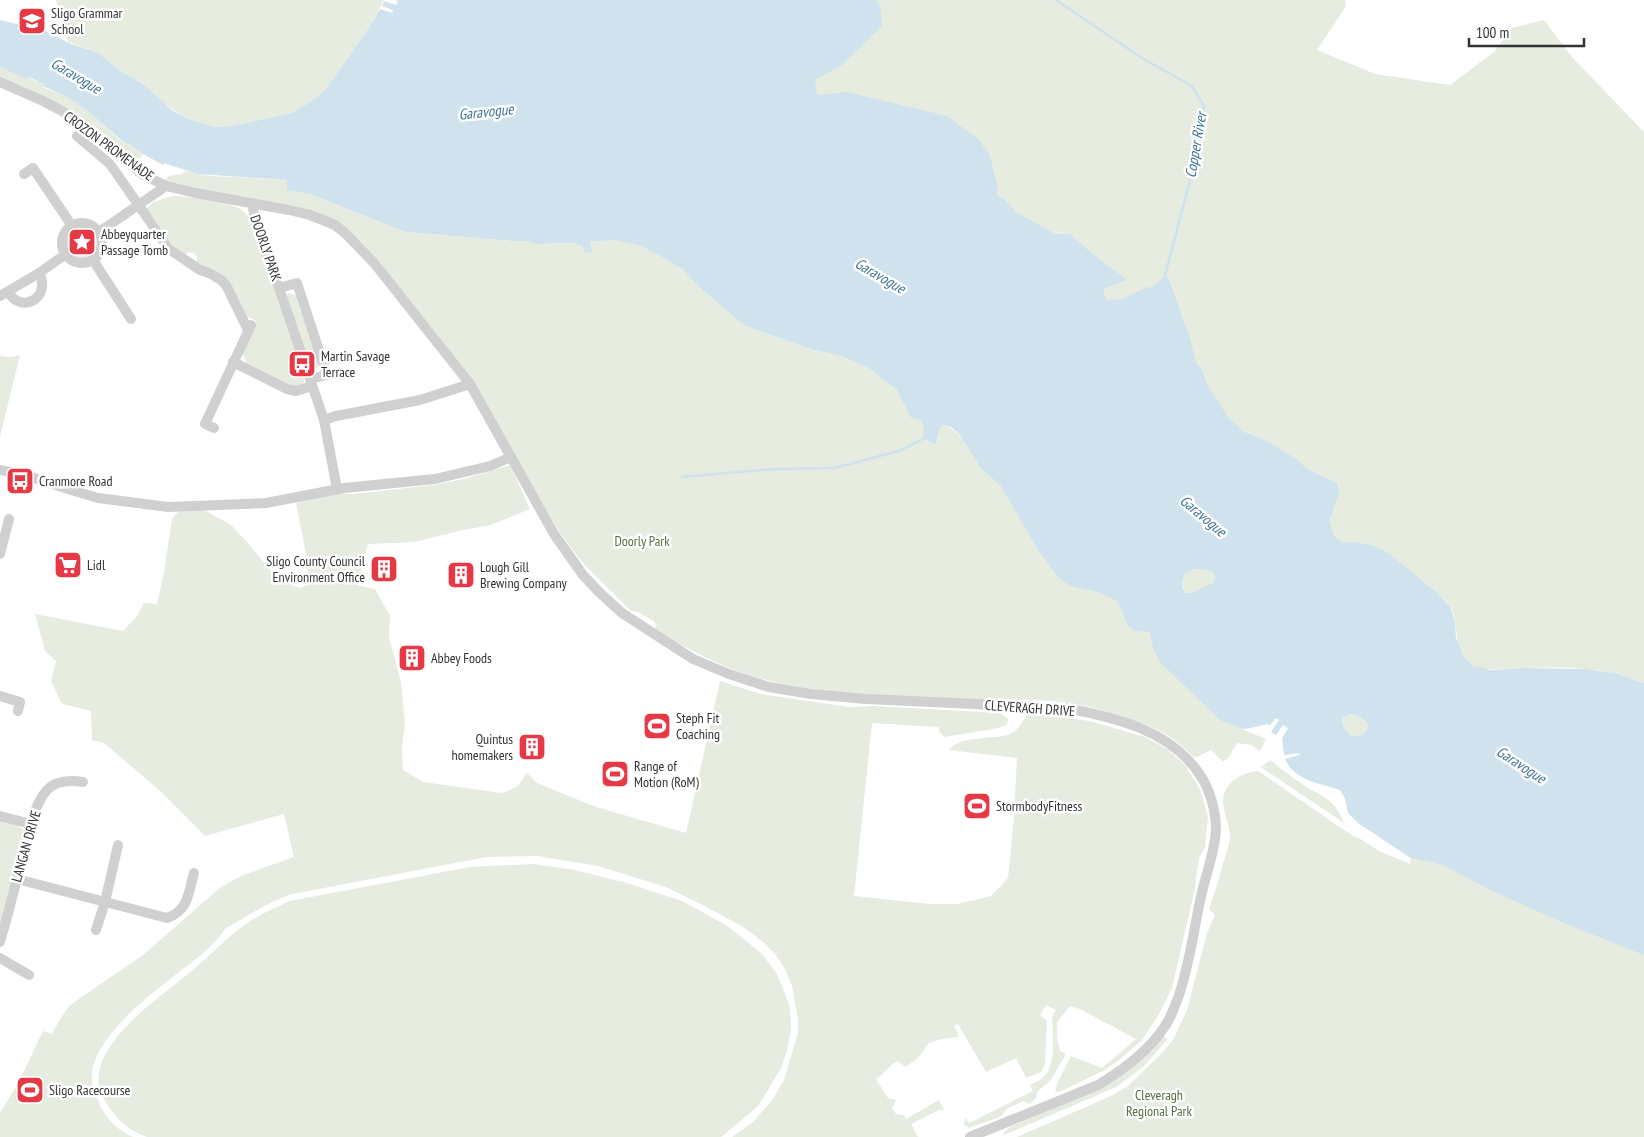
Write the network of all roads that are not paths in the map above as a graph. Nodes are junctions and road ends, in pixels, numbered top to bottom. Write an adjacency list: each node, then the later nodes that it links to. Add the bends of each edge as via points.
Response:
1 (0, 82): 4 (street, CROZON PROMENADE, via 62,111 137,169)
2 (77, 136): 6 (street, via 110,164)
3 (24, 174): 7 (street, via 33,168)
4 (166, 186): 5 (street, CROZON PROMENADE); 6 (street)
5 (252, 203): 12 (street, DOORLY PARK); 17 (street, DOORLY PARK, via 310,215 335,225 345,233 374,263)
6 (139, 206): 8 (street); 15 (street, via 169,249 226,285 250,327)
7 (72, 226): 8 (street, via 88,224); 9 (street, via 62,241)
8 (99, 232): 10 (street, via 102,248)
9 (66, 254): 10 (street, via 78,262); 11 (street)
10 (93, 260): 14 (street)
11 (38, 273): 13 (street); 13 (street, via 42,279 42,291 34,300 28,303 16,301)
12 (279, 288): 16 (street, DOORLY PARK); 16 (street, DOORLY PARK, via 297,283 326,375)
13 (4, 294)
14 (131, 318)
15 (233, 362): 16 (street, via 287,389 296,391); 19 (street, via 205,424)
16 (311, 382): 18 (street, DOORLY PARK)
17 (470, 384): 18 (street, via 420,400); 20 (street, DOORLY PARK)
18 (324, 420): 22 (street, DOORLY PARK)
19 (214, 428)
20 (511, 458): 22 (street, via 435,479); 38 (street, CLEVERAGH DRIVE, via 554,534 588,580 622,613 693,659 769,687 811,694 1065,708 1091,713 1126,723 1170,743 1201,776 1214,812 1215,839 1182,986 1166,1026 1132,1062 1098,1085)
21 (0, 470): 22 (street, via 98,498 168,507 266,503)
22 (337, 489)
23 (9, 519): 24 (street)
24 (0, 554)
25 (0, 696): 26 (street, via 20,702)
26 (18, 711)
27 (83, 782): 29 (street, LANGAN DRIVE, via 54,784 39,803)
28 (0, 816): 29 (street)
29 (31, 824): 32 (street, LANGAN DRIVE)
30 (118, 845): 33 (street)
31 (194, 873): 33 (street, via 184,907 167,918)
32 (17, 879): 33 (street); 35 (street, LANGAN DRIVE)
33 (104, 902): 34 (street)
34 (96, 930)
35 (0, 942)
36 (0, 958): 37 (street)
37 (29, 975)
38 (970, 1137)

